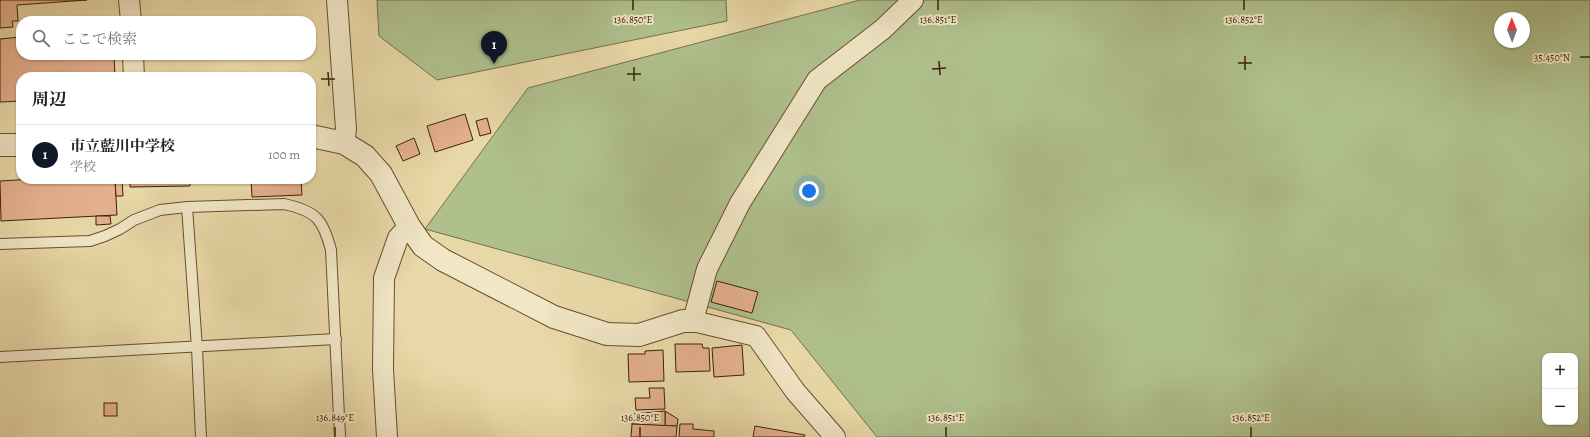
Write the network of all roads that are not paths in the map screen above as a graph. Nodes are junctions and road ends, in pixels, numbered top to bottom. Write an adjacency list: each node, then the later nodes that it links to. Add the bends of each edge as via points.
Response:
1 (129, 0): 4 (street)
2 (337, 0): 8 (street, via 346,129)
3 (913, 0): 14 (street, via 883,29 817,80 737,210 707,269)
4 (131, 16)
5 (133, 60): 6 (street)
6 (134, 72)
7 (316, 137): 8 (street)
8 (344, 143): 12 (street, via 365,156 381,174)
9 (16, 145): 10 (street)
10 (0, 146)
11 (187, 207): 13 (lane, via 160,210 90,241); 15 (lane, via 284,204 298,207 318,217 326,230 331,250); 16 (lane)
12 (409, 226): 14 (street, via 423,246 444,260 554,318 607,334 639,335 683,321); 20 (street, via 398,238 384,278 383,369)
13 (0, 244)
14 (693, 321): 21 (street, via 756,336 795,391)
15 (336, 339): 16 (lane); 19 (lane)
16 (197, 348): 17 (lane); 18 (lane)
17 (0, 357)
18 (200, 437)
19 (340, 437)
20 (387, 437)
21 (835, 437)

